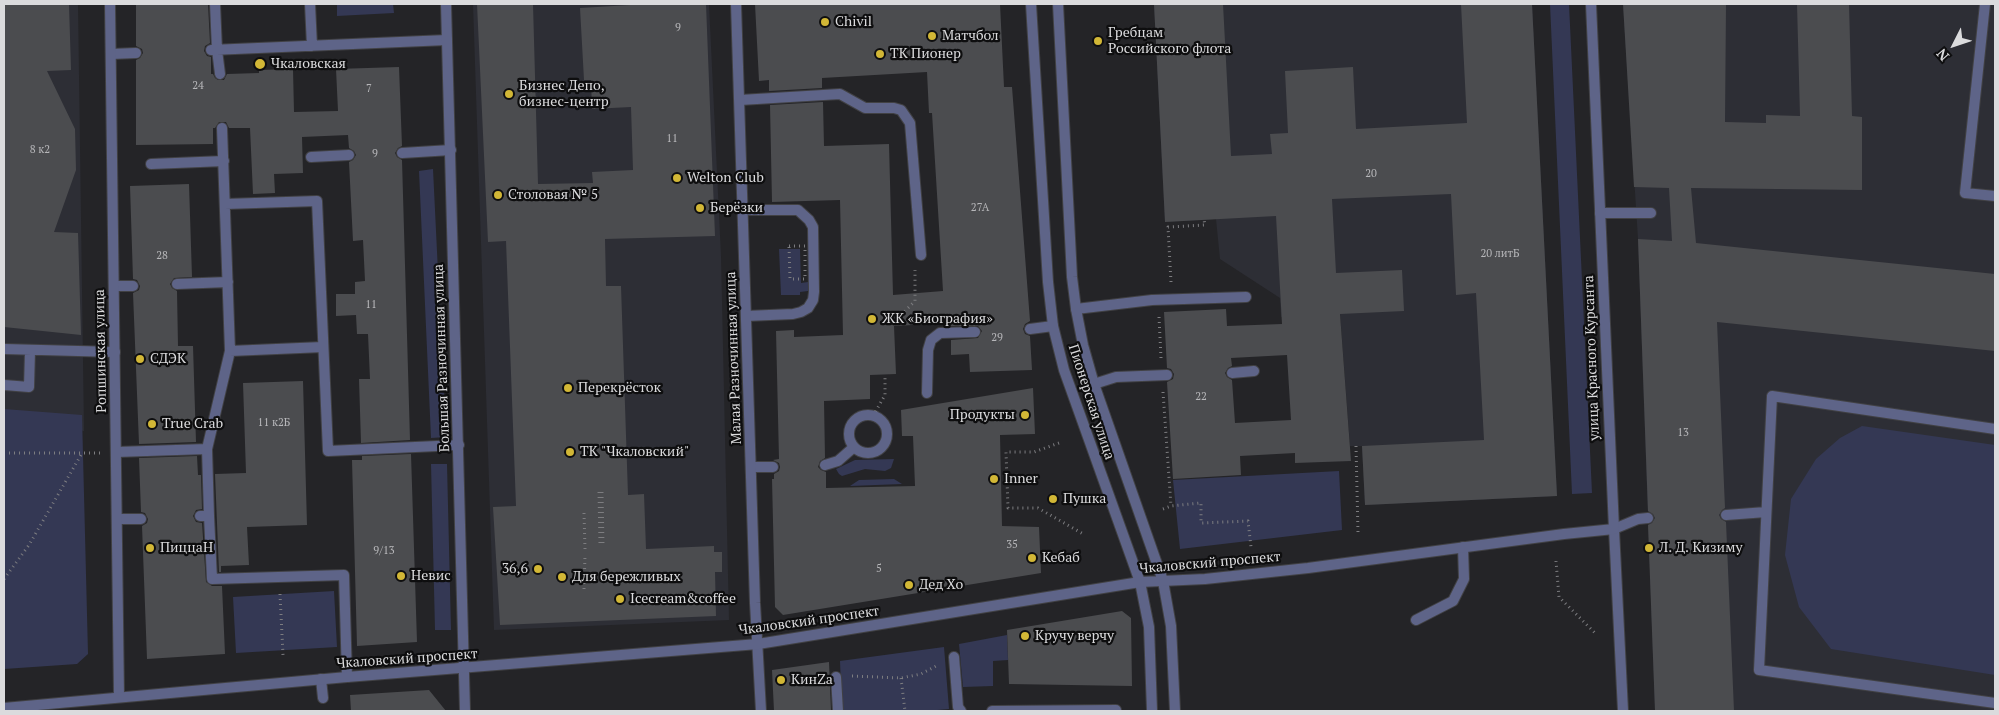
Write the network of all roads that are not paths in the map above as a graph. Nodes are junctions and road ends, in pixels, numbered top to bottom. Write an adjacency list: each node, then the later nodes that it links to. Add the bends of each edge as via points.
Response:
1 (110, 4): 14 (street, Ропшинская улица)
2 (215, 4): 12 (street)
3 (310, 4): 11 (street)
4 (446, 4): 10 (street, Большая Разночинная улица)
5 (736, 4): 16 (street, Малая Разночинная улица)
6 (1031, 4): 37 (street, Пионерская улица)
7 (1058, 4): 35 (street, Пионерская улица)
8 (1591, 4): 27 (street, улица Красного Курсанта)
9 (1985, 4): 24 (street, via 1965,192)
10 (447, 40): 11 (street); 18 (street, Большая Разночинная улица)
11 (312, 46): 12 (street)
12 (214, 50): 15 (street)
13 (136, 53): 14 (street)
14 (111, 54): 32 (street, Ропшинская улица)
15 (220, 74)
16 (740, 100): 26 (street, Малая Разночинная улица); 29 (street, via 840,94 865,108 901,110 910,124)
17 (222, 128): 22 (street)
18 (450, 150): 19 (street); 52 (street, Большая Разночинная улица)
19 (402, 153)
20 (349, 155): 21 (street)
21 (311, 157)
22 (224, 161): 23 (street); 25 (street)
23 (151, 164)
24 (1995, 196)
25 (225, 204): 30 (street); 40 (street, via 317,201)
26 (743, 210): 36 (street, Малая Разночинная улица); 36 (street, via 798,210 813,227 814,292 808,308 793,314)
27 (1600, 213): 28 (street); 64 (street, улица Красного Курсанта)
28 (1651, 213)
29 (921, 256)
30 (228, 282): 31 (street); 43 (street)
31 (176, 284)
32 (114, 286): 33 (street); 44 (street, Ропшинская улица)
33 (133, 286)
34 (1246, 297): 35 (street, via 1158,300)
35 (1076, 310): 48 (street, Пионерская улица)
36 (746, 316): 58 (street, Малая Разночинная улица)
37 (1053, 326): 38 (street); 67 (street, Пионерская улица, via 1064,370)
38 (1030, 329)
39 (975, 332): 50 (street, via 940,333 931,340)
40 (323, 347): 43 (street); 52 (street, via 328,451)
41 (4, 349): 42 (street)
42 (30, 351): 44 (street); 49 (street, via 29,387)
43 (230, 351): 54 (street)
44 (114, 352): 55 (street, Ропшинская улица)
45 (1254, 371): 46 (street)
46 (1232, 372)
47 (1165, 375): 48 (street, via 1116,377)
48 (1094, 384): 66 (street, Пионерская улица)
49 (4, 385)
50 (927, 393)
51 (1995, 429): 59 (street, via 1772,396)
52 (459, 445): 71 (street, Большая Разночинная улица)
53 (854, 448): 53 (street, via 849,435 854,422 873,416 880,419 887,430 885,444 874,453 867,454); 56 (street, via 838,461)
54 (207, 449): 55 (street); 72 (street, via 204,516 212,580 344,575)
55 (116, 452): 62 (street, Ропшинская улица)
56 (826, 465)
57 (773, 466): 58 (street)
58 (751, 467): 69 (street, Малая Разночинная улица)
59 (1766, 512): 60 (street); 77 (street, via 1759,670)
60 (1726, 515)
61 (1648, 518): 64 (street, Чкаловский проспект)
62 (117, 519): 63 (street); 75 (street, Ропшинская улица)
63 (141, 519)
64 (1614, 529): 65 (street, Чкаловский проспект); 88 (street, улица Красного Курсанта)
65 (1463, 547): 66 (street, Чкаловский проспект, via 1308,568); 68 (street, via 1464,579 1453,601)
66 (1163, 581): 67 (street, Чкаловский проспект); 87 (street, Пионерская улица, via 1171,626)
67 (1140, 582): 69 (street, Чкаловский проспект); 86 (street, Пионерская улица, via 1150,627)
68 (1416, 620)
69 (758, 644): 71 (street, Чкаловский проспект); 81 (street, Малая Разночинная улица)
70 (954, 657): 83 (street)
71 (465, 667): 72 (street, Чкаловский проспект); 80 (street, Большая Разночинная улица)
72 (348, 677): 74 (street, Чкаловский проспект)
73 (836, 677): 82 (street)
74 (321, 679): 75 (street, Чкаловский проспект); 76 (street)
75 (120, 697): 78 (street, Чкаловский проспект)
76 (323, 698)
77 (1995, 703)
78 (11, 709)
79 (1116, 710): 85 (street)
80 (465, 711)
81 (761, 711)
82 (838, 711)
83 (961, 711)
84 (992, 711): 85 (street)
85 (1050, 711)
86 (1152, 711)
87 (1175, 711)
88 (1623, 711)

